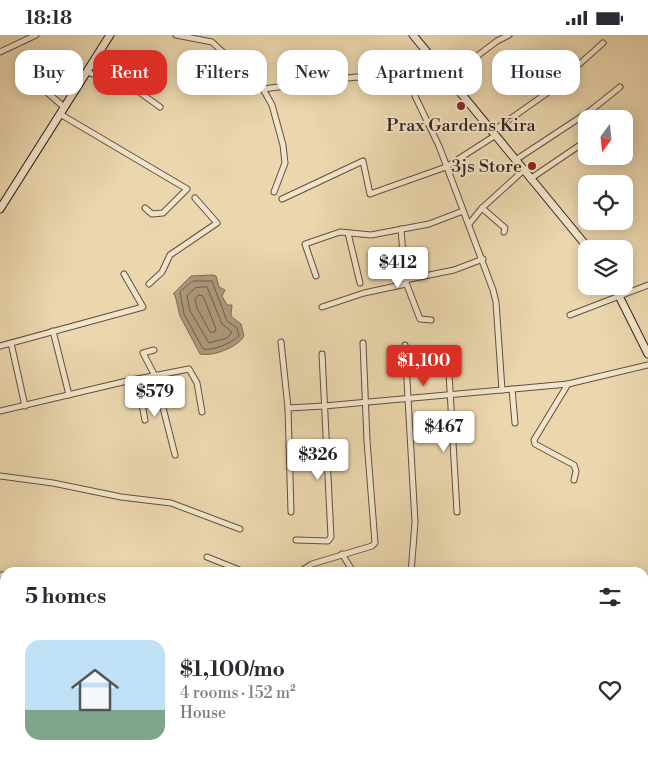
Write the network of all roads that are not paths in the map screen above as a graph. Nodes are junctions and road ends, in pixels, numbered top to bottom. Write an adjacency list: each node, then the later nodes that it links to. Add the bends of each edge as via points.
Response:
1 (36, 35): 9 (street)
2 (110, 35): 11 (street)
3 (176, 35): 7 (street, via 212,42)
4 (413, 35): 8 (street)
5 (509, 35): 10 (street)
6 (603, 43): 23 (street, via 547,93)
7 (221, 50)
8 (425, 50)
9 (0, 52)
10 (482, 54)
11 (87, 72): 19 (street, via 135,89); 21 (street)
12 (358, 77): 14 (street)
13 (620, 87): 20 (street)
14 (267, 88)
15 (47, 95): 21 (street)
16 (266, 95): 29 (street, via 283,145 285,163)
17 (415, 95): 26 (street)
18 (463, 95): 23 (street)
19 (160, 107)
20 (591, 110)
21 (62, 111): 32 (street, via 187,189 163,213 152,213); 34 (street)
22 (578, 119): 25 (street)
23 (495, 133): 25 (street); 26 (street)
24 (578, 146): 28 (street)
25 (516, 159): 27 (street)
26 (446, 167): 31 (street, via 370,193 363,161); 35 (street)
27 (525, 169): 28 (street); 33 (street)
28 (530, 179): 40 (street)
29 (274, 192)
30 (195, 198): 46 (street, via 217,223 170,255 162,272)
31 (282, 199)
32 (145, 208)
33 (482, 208): 36 (street); 38 (street, via 505,228)
34 (0, 209)
35 (463, 211): 36 (street); 37 (street, via 429,224)
36 (469, 224): 41 (street)
37 (401, 229): 39 (street, via 372,235); 44 (street)
38 (504, 232)
39 (348, 233): 43 (street, via 331,234 305,244); 45 (street)
40 (581, 240)
41 (482, 259): 44 (street); 68 (street, via 496,302)
42 (124, 274): 53 (street, via 143,307)
43 (316, 276)
44 (406, 282): 50 (street); 52 (street, via 420,319)
45 (360, 283)
46 (149, 284)
47 (648, 285): 48 (street)
48 (633, 290)
49 (619, 295): 51 (street); 61 (street)
50 (322, 307)
51 (570, 315)
52 (431, 320)
53 (53, 331): 55 (street); 70 (street)
54 (281, 341): 75 (street)
55 (11, 343): 58 (street); 73 (street)
56 (363, 343): 72 (street)
57 (405, 345): 71 (street)
58 (0, 346)
59 (154, 350): 64 (street, via 143,353)
60 (322, 354): 74 (street)
61 (648, 354)
62 (448, 355): 69 (street)
63 (648, 365): 66 (street)
64 (155, 376): 65 (street); 77 (street, via 189,369 197,383); 80 (street)
65 (137, 379): 70 (street); 78 (street)
66 (568, 384): 67 (street); 82 (street, via 534,440 574,465)
67 (512, 389): 68 (street); 79 (street)
68 (502, 390): 69 (street)
69 (450, 394): 71 (street); 84 (street)
70 (70, 395): 73 (street)
71 (408, 399): 72 (street); 92 (street, via 415,530)
72 (366, 402): 74 (street); 87 (street, via 375,543)
73 (24, 406): 76 (street)
74 (324, 406): 75 (street); 86 (street, via 331,537 328,541)
75 (288, 407): 83 (street)
76 (0, 411)
77 (202, 412)
78 (144, 420)
79 (515, 423)
80 (175, 455)
81 (0, 476): 85 (street, via 171,503)
82 (574, 480)
83 (290, 512)
84 (456, 512)
85 (240, 529)
86 (296, 541)
87 (342, 554): 90 (street); 91 (street)
88 (207, 557): 89 (street)
89 (232, 567)
90 (307, 567)
91 (350, 567)
92 (412, 567)

